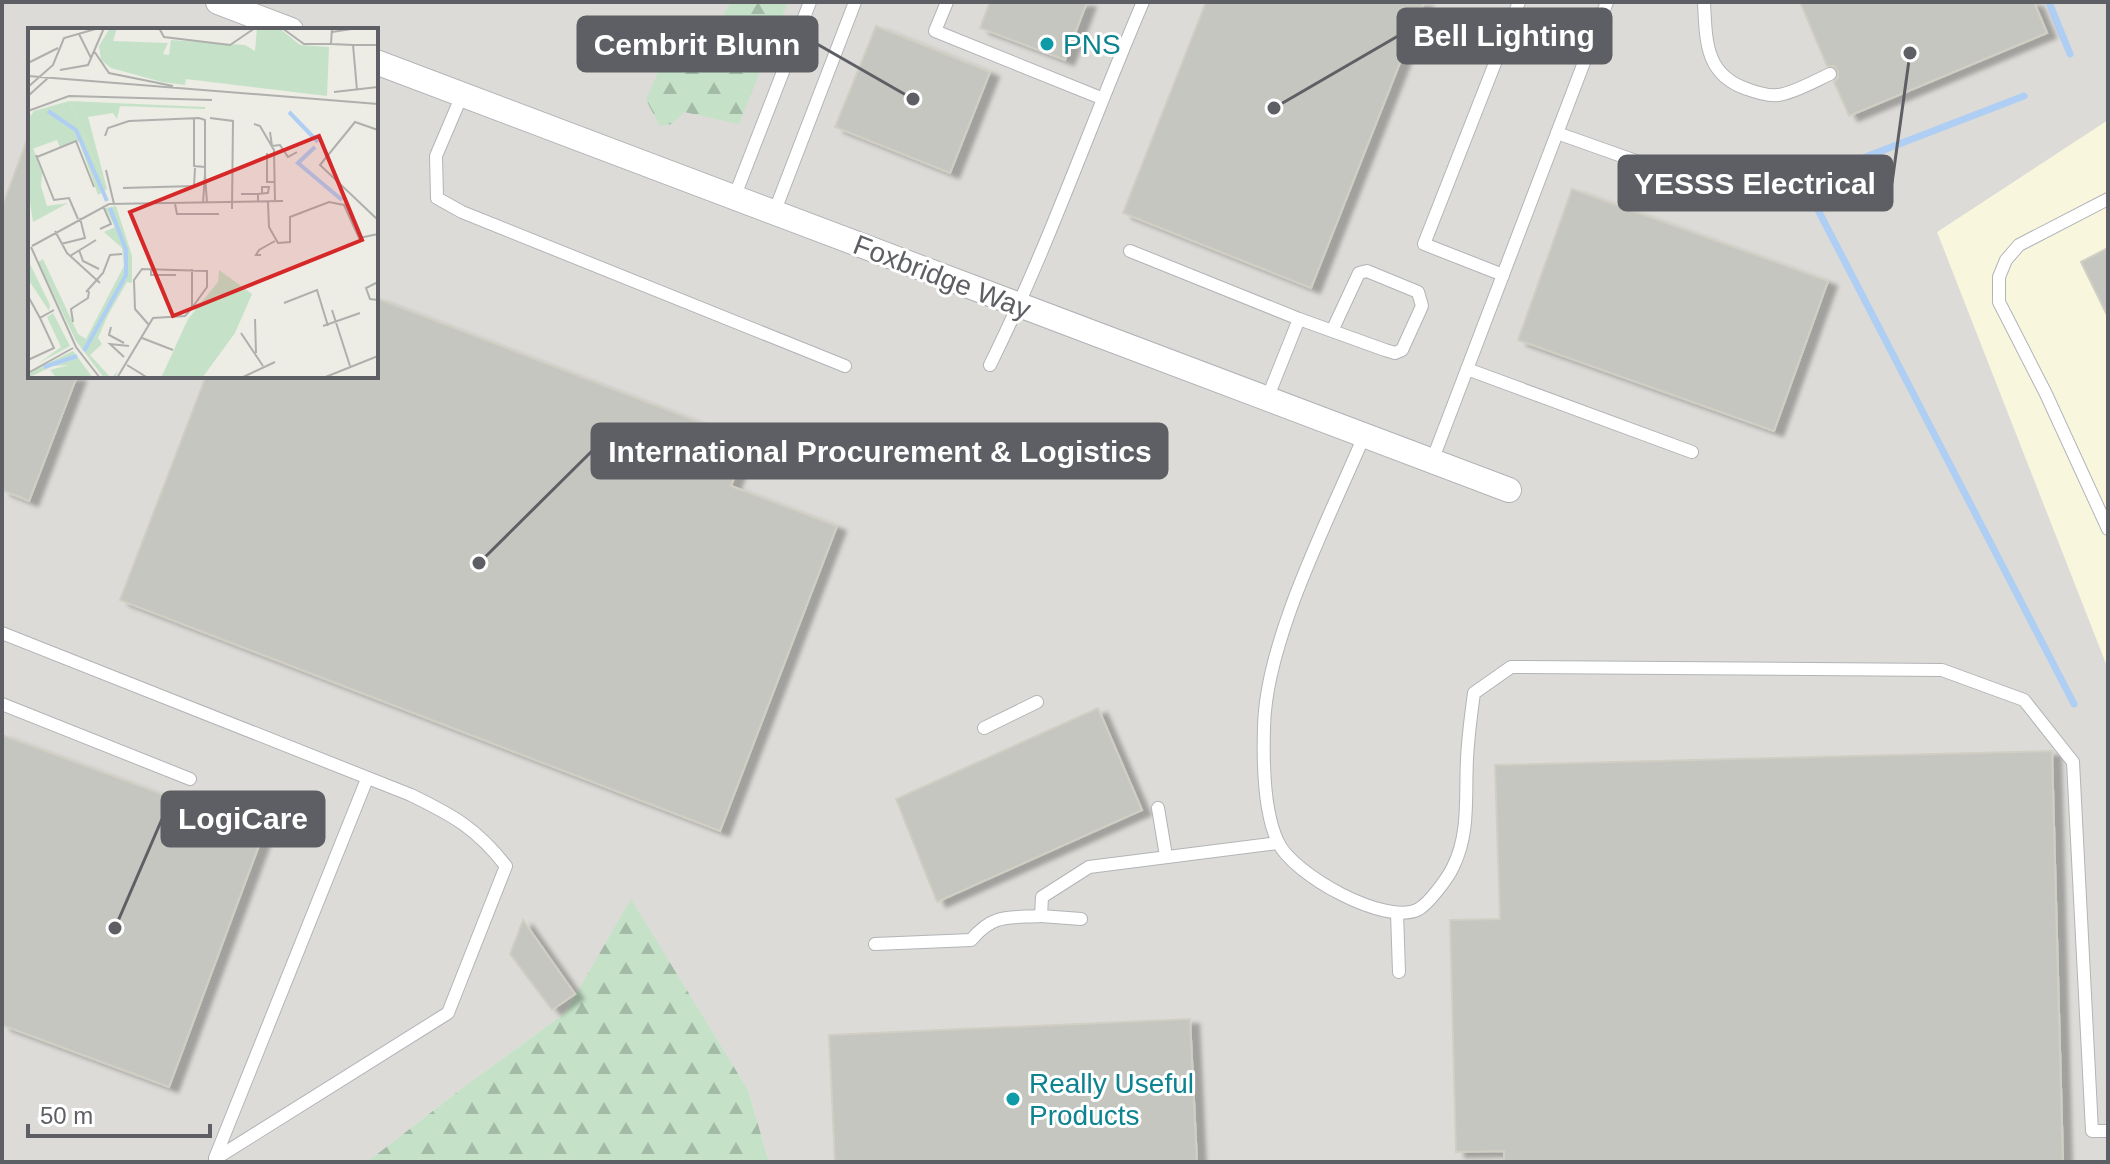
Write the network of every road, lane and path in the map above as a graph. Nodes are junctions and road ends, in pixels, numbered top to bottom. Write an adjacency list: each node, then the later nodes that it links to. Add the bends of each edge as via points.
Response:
1 (218, 2): 9 (street)
2 (810, 2): 15 (lane)
3 (855, 2): 18 (lane)
4 (947, 2): 13 (lane, via 935,31)
5 (1143, 2): 13 (lane)
6 (1519, 2): 20 (lane, via 1424,244)
7 (1607, 2): 14 (lane)
8 (1704, 2): 11 (lane, via 1713,64 1723,78 1778,95)
9 (262, 25)
10 (378, 63): 12 (street, Foxbridge Way)
11 (1830, 74)
12 (462, 95): 15 (street, Foxbridge Way); 25 (lane, via 436,156 437,198)
13 (1101, 98): 21 (lane)
14 (1557, 133): 16 (lane); 20 (lane)
15 (734, 198): 18 (street, Foxbridge Way)
16 (1743, 199)
17 (2108, 199): 32 (lane, via 2019,245 1999,277 1999,302)
18 (774, 213): 21 (street, Foxbridge Way)
19 (1130, 251): 22 (lane)
20 (1503, 275): 26 (lane)
21 (1019, 306): 24 (lane); 27 (street, Foxbridge Way)
22 (1299, 319): 23 (lane); 27 (lane)
23 (1332, 331): 23 (lane, via 1395,353 1402,350 1421,299 1418,292 1367,271 1359,273)
24 (990, 365)
25 (845, 366)
26 (1467, 369): 29 (lane); 30 (lane)
27 (1267, 399): 28 (street, Foxbridge Way)
28 (1364, 436): 30 (street, Foxbridge Way); 40 (lane, via 1292,608 1270,684 1265,780)
29 (1692, 452)
30 (1432, 461): 31 (street, Foxbridge Way)
31 (1509, 490)
32 (2108, 529)
33 (2, 633): 38 (lane)
34 (1037, 702): 36 (lane)
35 (2, 704): 37 (lane)
36 (984, 728)
37 (190, 779)
38 (367, 779): 48 (lane); 48 (lane, via 455,816 506,866 448,1013)
39 (1158, 808): 41 (lane)
40 (1278, 843): 41 (lane); 42 (lane, via 1317,882)
41 (1166, 856): 43 (lane, via 1089,867 1042,897)
42 (1397, 913): 46 (lane); 47 (lane, via 1419,909 1452,869 1464,839 1474,693 1511,667 1942,670 2024,700 2073,762 2092,1131)
43 (1041, 916): 44 (lane); 45 (lane, via 985,924 971,940)
44 (1081, 919)
45 (875, 944)
46 (1399, 972)
47 (2108, 1131)
48 (212, 1160)

